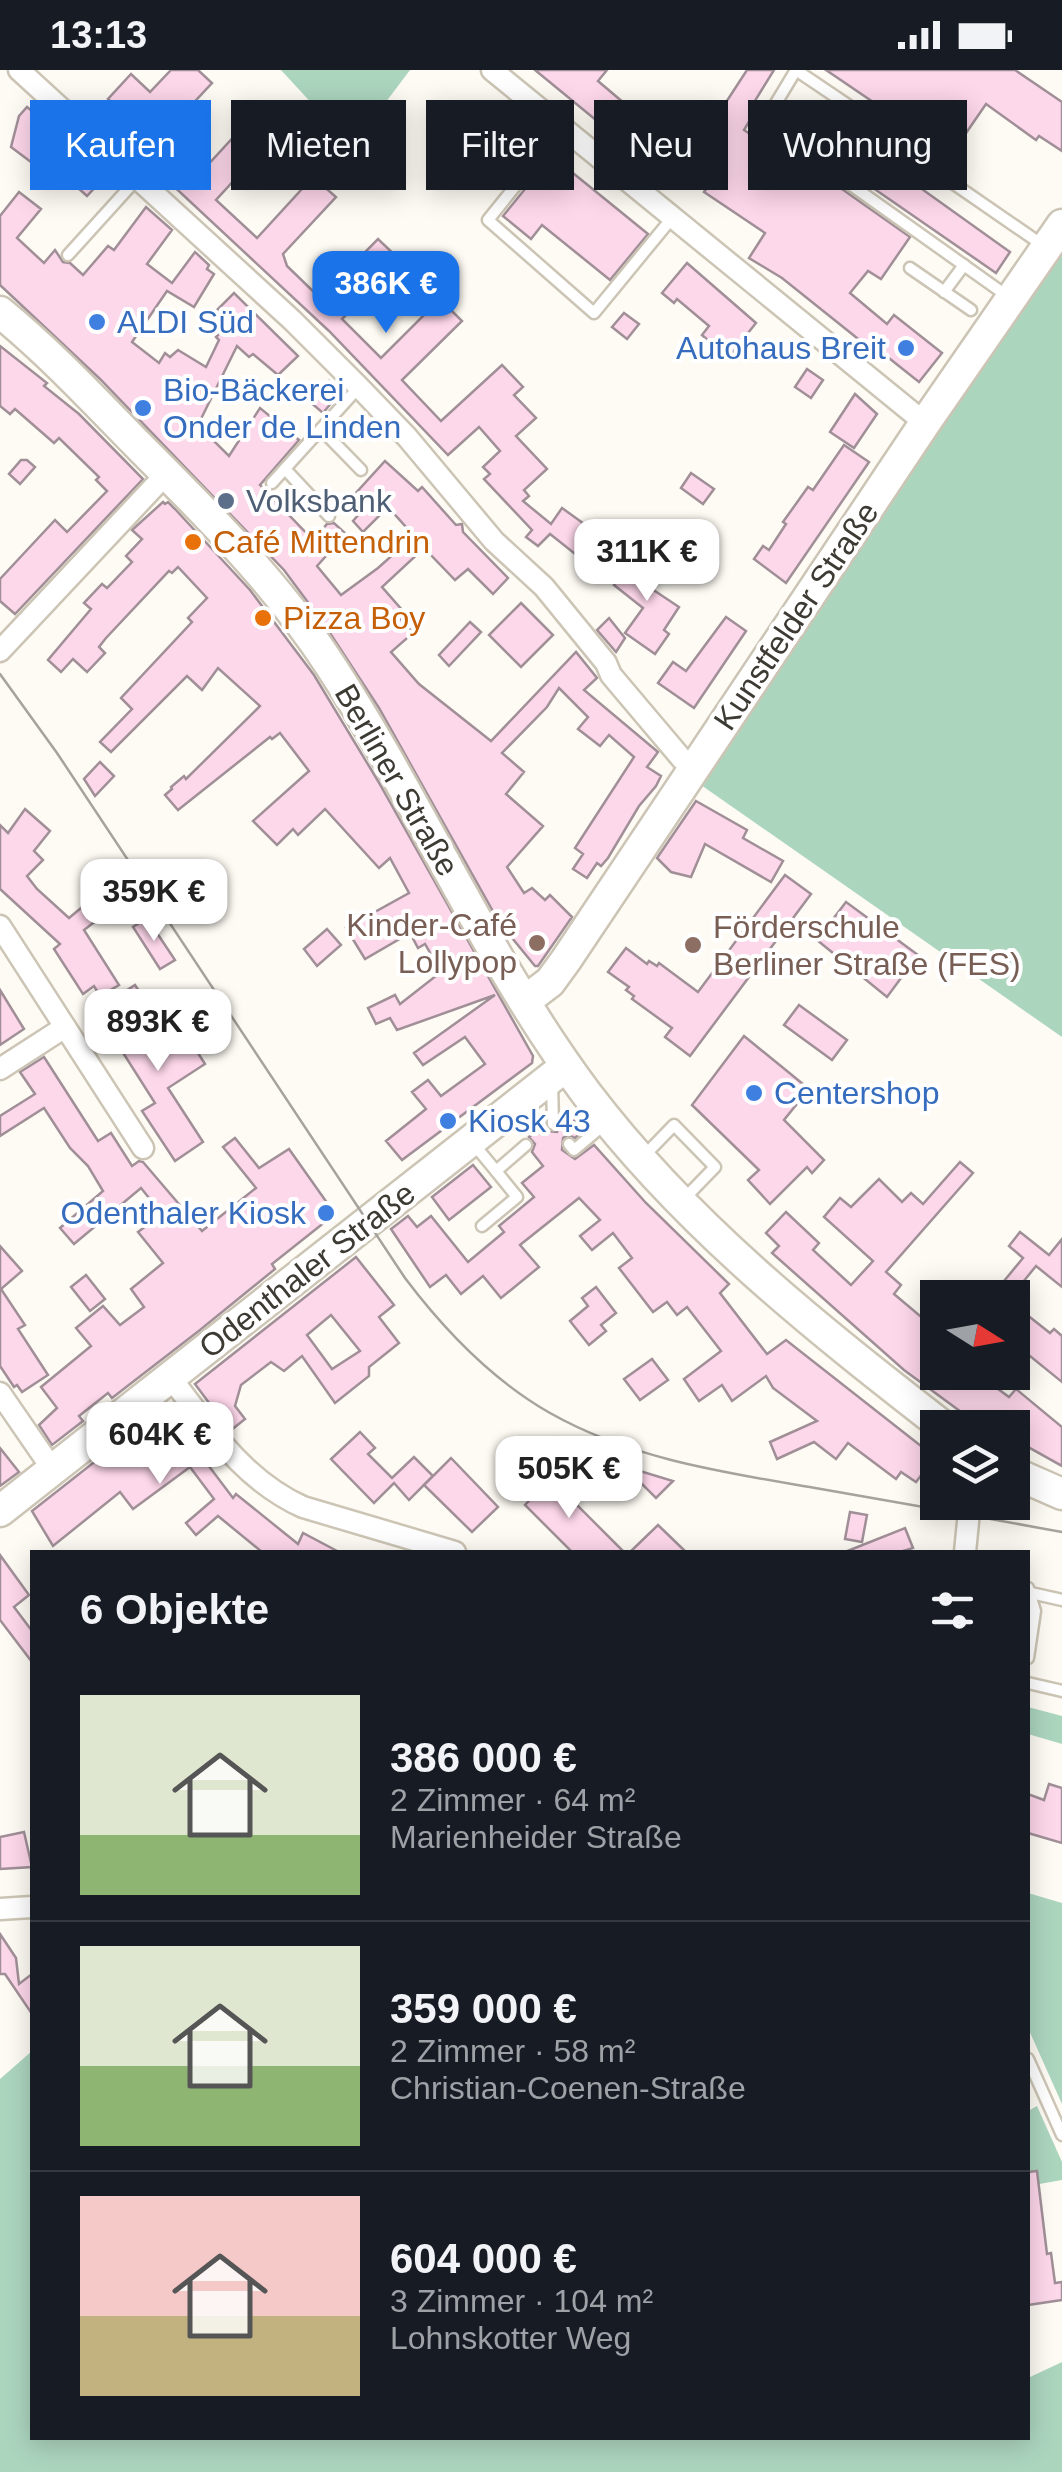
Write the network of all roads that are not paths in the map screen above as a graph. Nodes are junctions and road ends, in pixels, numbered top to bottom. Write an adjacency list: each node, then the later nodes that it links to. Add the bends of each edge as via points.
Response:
1 (19, 70): 3 (street)
2 (492, 70): 4 (street)
3 (51, 100)
4 (529, 100)
5 (574, 137): 9 (street)
6 (127, 190): 11 (lane)
7 (147, 190): 18 (street)
8 (512, 190): 9 (lane, via 488,220 594,313)
9 (672, 217): 19 (street)
10 (1054, 236): 12 (lane, via 944,177 796,70 764,123); 15 (main road, Kunstfelder Straße)
11 (68, 255)
12 (964, 265): 14 (lane); 15 (lane)
13 (910, 268): 14 (lane)
14 (944, 292): 16 (lane)
15 (1011, 298): 19 (main road, Kunstfelder Straße)
16 (972, 310)
17 (0, 312): 23 (main road, Berliner Straße)
18 (358, 387): 20 (lane); 27 (street, via 494,541 544,587 611,675)
19 (925, 423): 27 (main road, Kunstfelder Straße)
20 (321, 429): 21 (lane); 22 (lane)
21 (285, 469): 24 (lane); 25 (lane)
22 (361, 470)
23 (167, 474): 26 (street); 29 (main road, Berliner Straße, via 253,564 332,668)
24 (272, 484)
25 (329, 516)
26 (0, 651)
27 (696, 767): 29 (main road, Kunstfelder Straße, via 558,972)
28 (0, 926): 30 (street)
29 (524, 1001): 32 (main road, Berliner Straße)
30 (65, 1027): 31 (street); 38 (street)
31 (0, 1069)
32 (559, 1071): 33 (main road, Berliner Straße); 34 (lane); 35 (main road, Odenthaler Straße)
33 (609, 1121): 36 (lane, via 574,1150); 39 (main road, Berliner Straße)
34 (551, 1126)
35 (471, 1141): 40 (lane); 43 (main road, Odenthaler Straße)
36 (570, 1144)
37 (526, 1146): 40 (lane)
38 (143, 1148)
39 (640, 1160): 41 (main road, Berliner Straße); 41 (lane, via 674,1126 715,1167)
40 (496, 1171): 42 (lane, via 517,1197)
41 (680, 1203): 45 (main road, Berliner Straße)
42 (482, 1226)
43 (170, 1377): 46 (main road, Odenthaler Straße); 51 (street, via 228,1453 280,1497)
44 (0, 1393): 46 (street)
45 (921, 1410)
46 (53, 1470): 49 (main road, Odenthaler Straße)
47 (1030, 1480): 48 (main road)
48 (1062, 1494)
49 (0, 1512)
50 (968, 1520): 52 (street)
51 (448, 1550)
52 (965, 1550)
53 (1030, 1590): 55 (lane)
54 (1030, 1594): 56 (lane)
55 (1062, 1600)
56 (1030, 1645)
57 (1030, 1683): 58 (lane)
58 (1062, 1691)
59 (30, 1907): 60 (street)
60 (0, 1909)
61 (1030, 2063): 62 (lane)
62 (1062, 2135)

